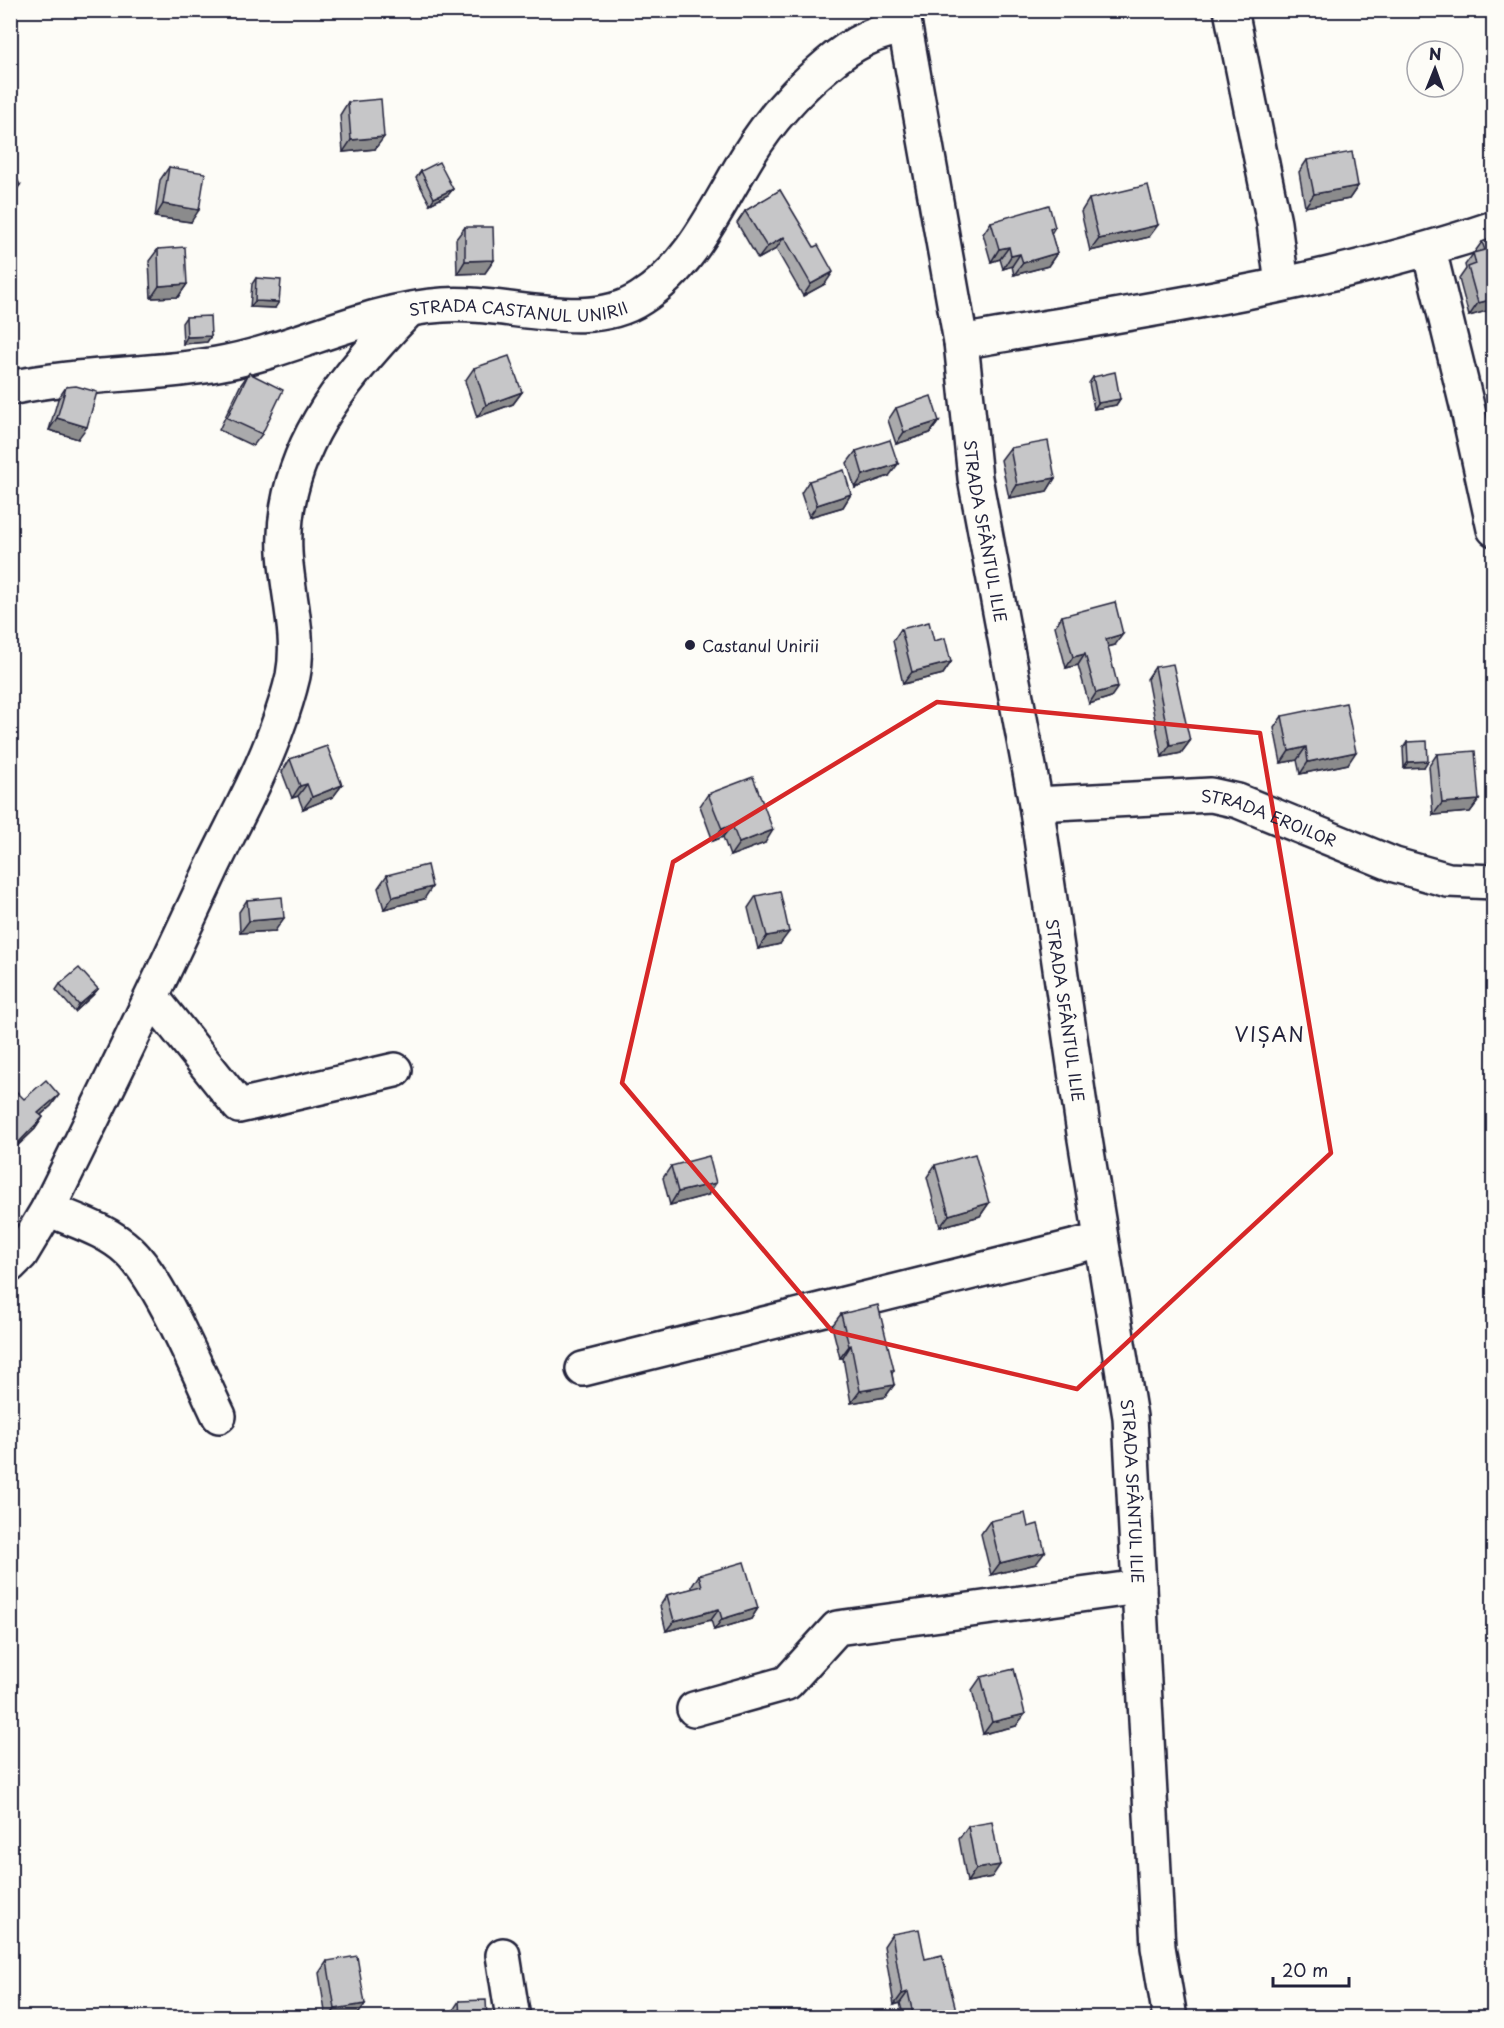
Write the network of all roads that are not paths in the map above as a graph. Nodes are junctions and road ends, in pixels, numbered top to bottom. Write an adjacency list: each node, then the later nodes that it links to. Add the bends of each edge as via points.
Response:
1 (1231, 10): 5 (street, via 1274,224)
2 (904, 19): 6 (street, STRADA CASTANUL UNIRII, via 848,47 807,82 771,121 691,250 641,299 593,316 443,304); 7 (street, STRADA SFÂNTUL ILIE)
3 (1494, 228): 4 (street)
4 (1429, 250): 5 (street); 9 (street)
5 (1282, 284): 7 (street)
6 (407, 312): 8 (street, STRADA CASTANUL UNIRII, via 218,364); 12 (street, via 370,350 327,409 302,453 290,488 285,524 294,674 277,730)
7 (961, 342): 10 (street, STRADA SFÂNTUL ILIE, via 975,478)
8 (10, 388)
9 (1494, 529)
10 (1036, 804): 11 (street, STRADA EROILOR, via 1211,795 1238,801 1395,865 1448,880); 15 (street, STRADA SFÂNTUL ILIE)
11 (1494, 882)
12 (152, 997): 13 (street, via 239,1106); 14 (street)
13 (395, 1070)
14 (48, 1209): 16 (street); 18 (street, via 105,1234 130,1252 158,1290)
15 (1101, 1240): 17 (street); 19 (street, STRADA SFÂNTUL ILIE, via 1130,1417)
16 (10, 1265)
17 (583, 1369)
18 (219, 1416)
19 (1138, 1587): 20 (street, via 837,1628 787,1683); 23 (street, STRADA SFÂNTUL ILIE, via 1158,1947)
20 (694, 1709)
21 (503, 1955): 22 (street)
22 (513, 2018)
23 (1170, 2018)

